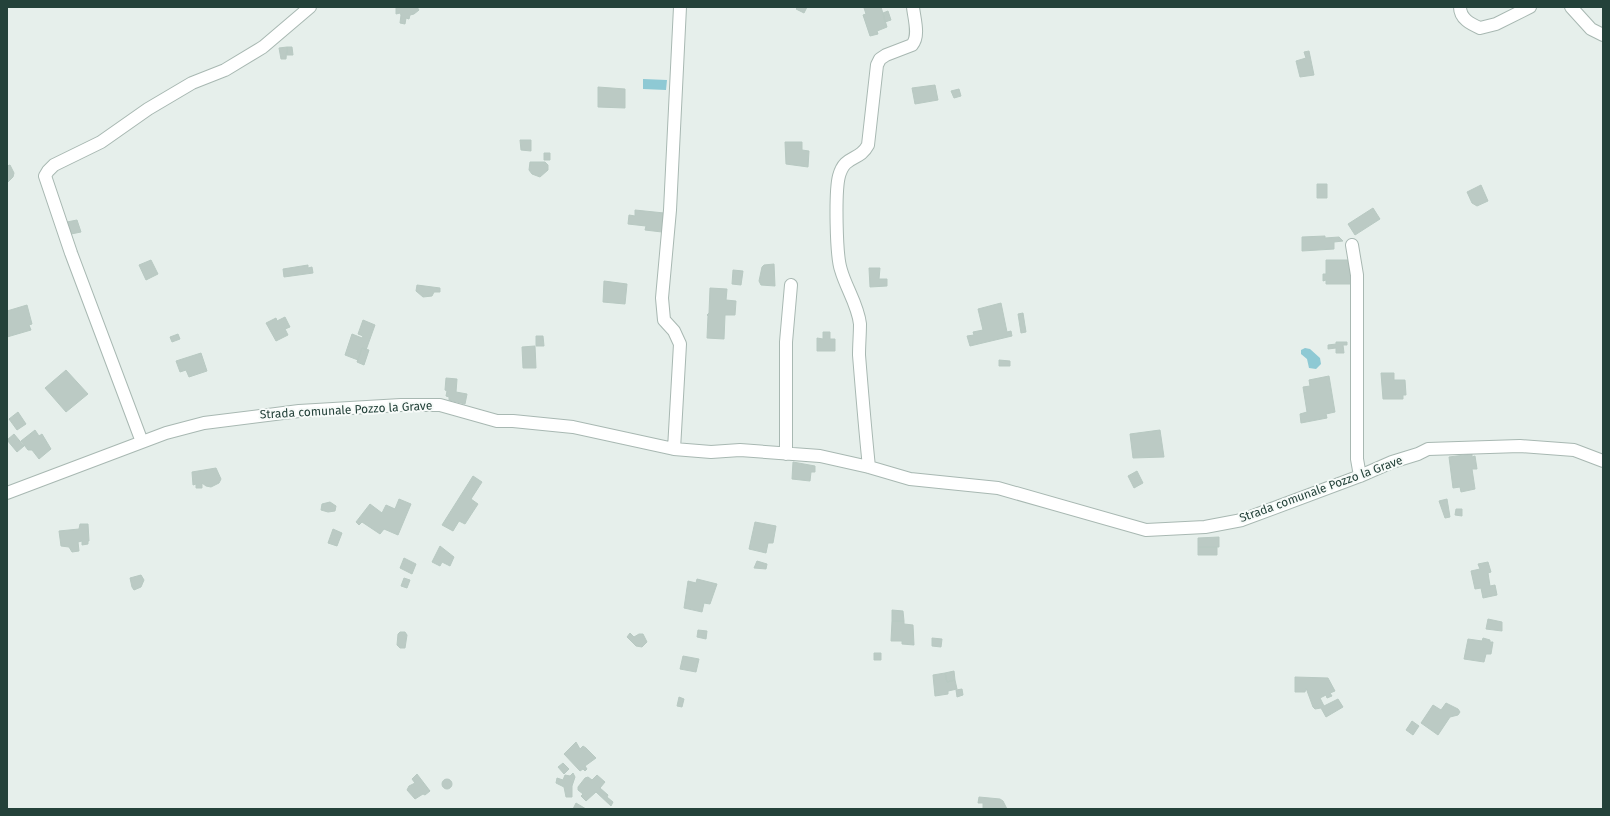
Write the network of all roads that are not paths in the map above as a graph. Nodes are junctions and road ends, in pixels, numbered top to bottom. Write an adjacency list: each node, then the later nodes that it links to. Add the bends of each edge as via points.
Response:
1 (310, 7): 10 (street, via 263,47 225,70 192,83 148,109 101,142 54,165 45,176)
2 (680, 7): 11 (street, via 671,202 662,298 664,320 674,331 680,344)
3 (913, 7): 14 (street, via 915,42 880,59 877,65 868,145 865,152 848,160 842,166 838,178 839,259 860,324 859,352)
4 (1460, 7): 5 (street, via 1460,12 1468,22 1480,28 1496,24)
5 (1530, 7)
6 (1571, 7): 7 (street, via 1592,29)
7 (1603, 35)
8 (1352, 245): 15 (street, via 1357,275 1357,459)
9 (791, 284): 12 (street, via 786,342)
10 (142, 442): 11 (street, Strada comunale Pozzo la Grave, via 204,423 251,416 440,405 497,421 573,427); 16 (street, Strada comunale Pozzo la Grave)
11 (674, 449): 12 (street, Strada comunale Pozzo la Grave)
12 (786, 454): 14 (street, Strada comunale Pozzo la Grave, via 820,456)
13 (1603, 461): 15 (street, Strada comunale Pozzo la Grave, via 1574,450 1520,446 1428,449)
14 (869, 467): 15 (street, Strada comunale Pozzo la Grave, via 910,479 998,488 1146,530 1206,527 1242,520)
15 (1360, 476)
16 (7, 493)

